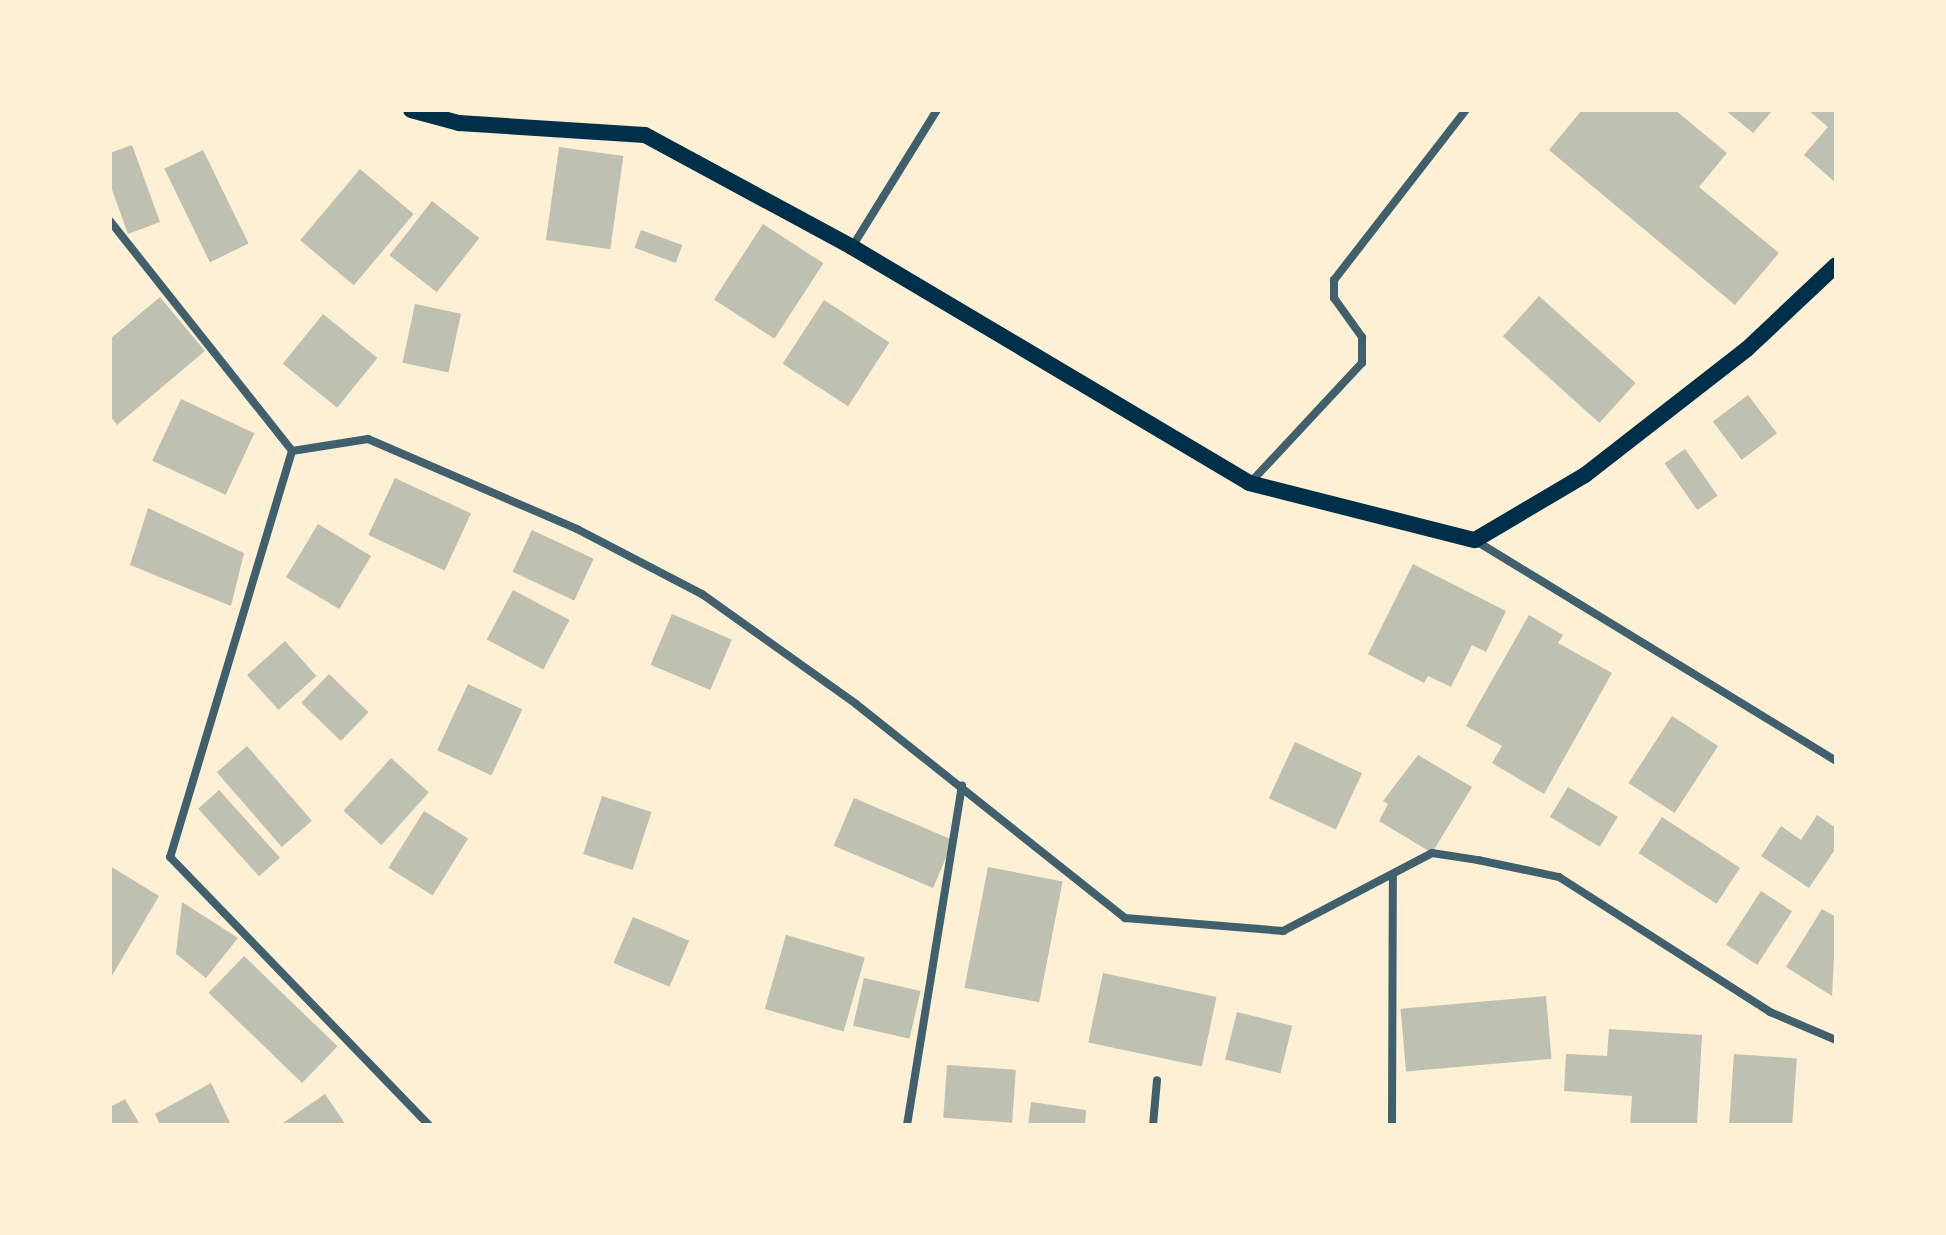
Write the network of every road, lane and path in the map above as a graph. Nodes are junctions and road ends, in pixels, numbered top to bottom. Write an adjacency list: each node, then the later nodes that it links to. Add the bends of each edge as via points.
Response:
1 (411, 110): 5 (main road, via 459,123 645,135)
2 (937, 110): 5 (street)
3 (1466, 110): 8 (street, via 1334,280 1334,298 1362,337 1362,363)
4 (110, 221): 7 (street)
5 (852, 247): 8 (main road)
6 (1836, 265): 9 (main road, via 1747,349 1585,475)
7 (292, 451): 11 (street, via 368,439 577,529 702,594); 15 (street, via 170,857)
8 (1249, 483): 9 (main road)
9 (1475, 540): 10 (street)
10 (1836, 761)
11 (962, 785): 12 (street, via 1125,918 1283,931); 16 (street)
12 (1393, 877): 13 (street, via 1432,853 1559,877 1770,1012); 18 (street)
13 (1836, 1040)
14 (1157, 1080): 17 (street)
15 (429, 1125)
16 (907, 1125)
17 (1153, 1125)
18 (1392, 1125)

